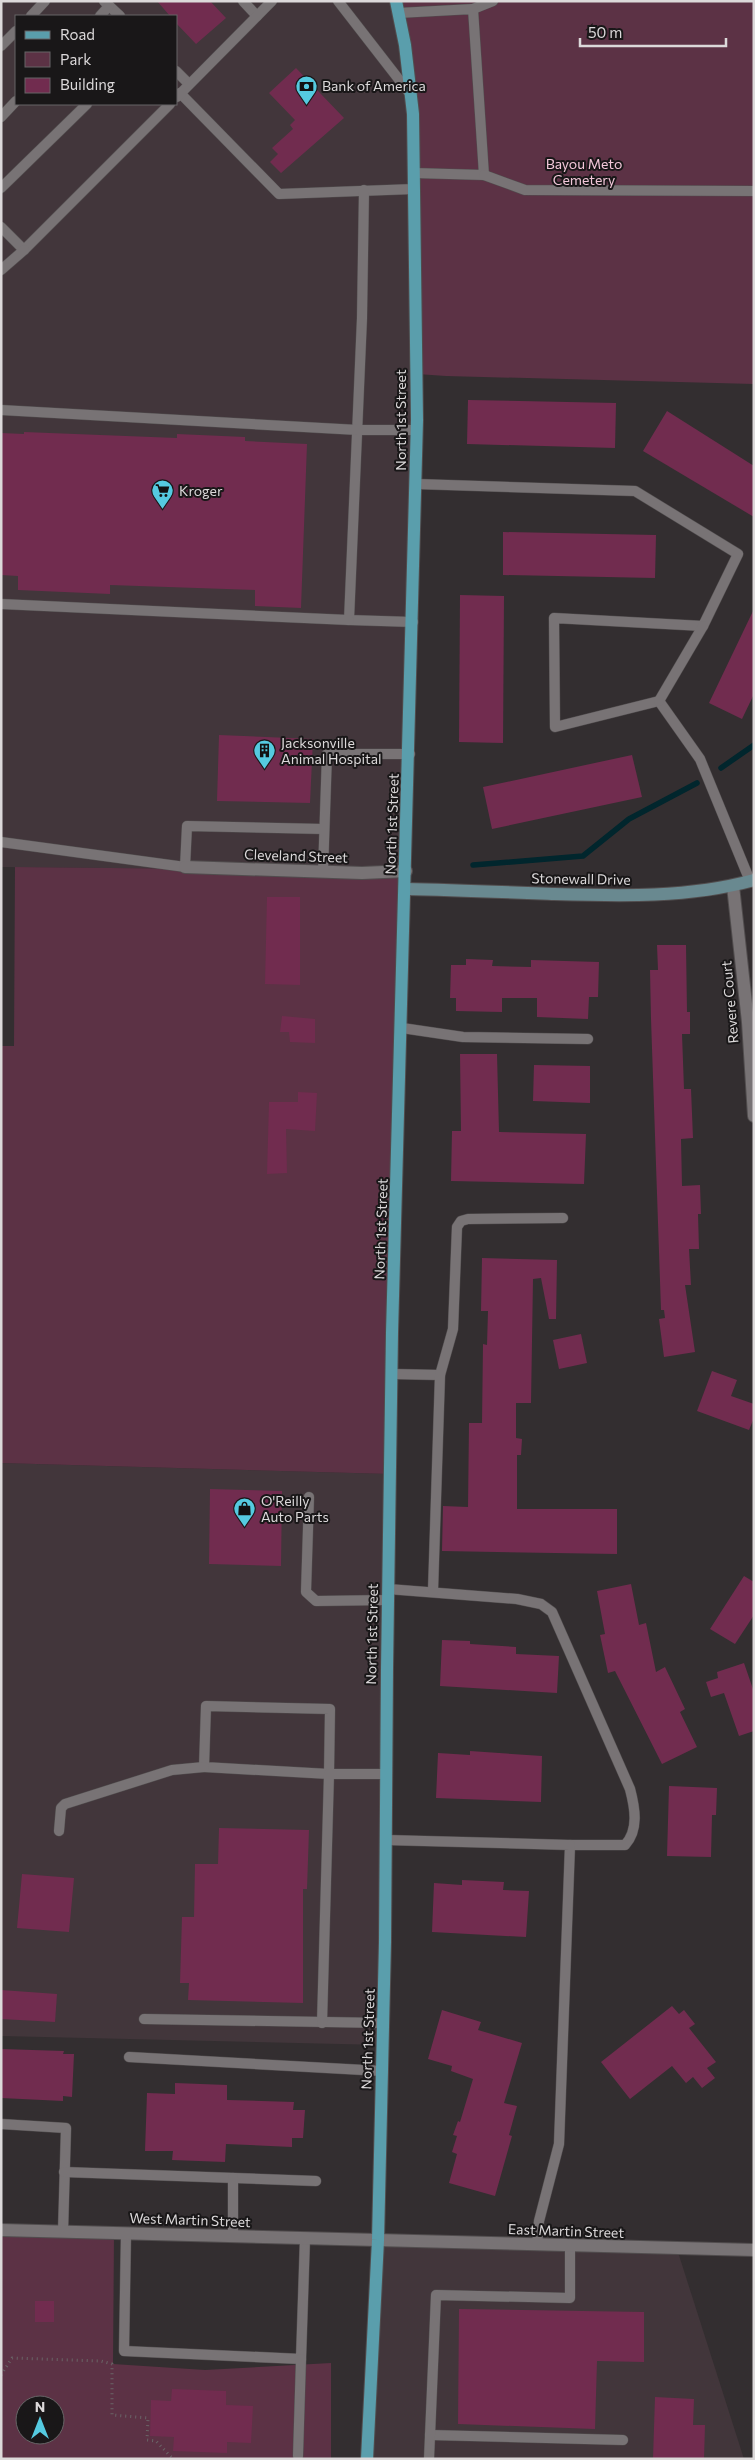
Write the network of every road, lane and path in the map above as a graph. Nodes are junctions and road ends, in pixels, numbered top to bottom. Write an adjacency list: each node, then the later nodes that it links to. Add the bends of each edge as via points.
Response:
1 (45, 1): 9 (lane)
2 (243, 1): 12 (lane)
3 (272, 1): 12 (lane)
4 (338, 1): 18 (lane)
5 (493, 1): 8 (lane)
6 (107, 4): 10 (lane); 11 (lane)
7 (397, 7): 8 (lane); 18 (main road, North 1st Street)
8 (473, 9): 24 (lane)
9 (31, 15)
10 (101, 15)
11 (119, 15)
12 (257, 16): 16 (lane)
13 (15, 32): 14 (lane)
14 (1, 46)
15 (178, 74): 16 (lane)
16 (189, 84): 17 (lane)
17 (178, 95): 27 (lane, via 279,194)
18 (412, 96): 23 (main road, North 1st Street)
19 (15, 102): 22 (lane)
20 (86, 105): 25 (lane)
21 (169, 105): 30 (lane)
22 (1, 117)
23 (414, 173): 24 (lane); 26 (main road, North 1st Street)
24 (484, 174): 28 (lane, via 524,190)
25 (1, 188)
26 (414, 189): 27 (lane); 34 (main road, North 1st Street)
27 (364, 190): 33 (lane)
28 (754, 191)
29 (1, 227): 30 (lane)
30 (24, 250): 31 (lane)
31 (1, 270)
32 (1, 410): 33 (lane)
33 (358, 430): 34 (lane); 37 (lane)
34 (417, 430): 35 (main road, North 1st Street)
35 (416, 484): 38 (main road, North 1st Street); 39 (lane, via 635,491 738,554)
36 (1, 604): 37 (lane)
37 (349, 620): 38 (lane)
38 (413, 622): 41 (main road, North 1st Street)
39 (703, 626): 40 (lane); 40 (lane, via 554,618 555,727)
40 (659, 701): 47 (lane, via 700,759)
41 (410, 754): 42 (lane, via 327,754); 45 (main road, North 1st Street)
42 (324, 829): 44 (lane, via 188,826); 46 (lane)
43 (1, 842): 44 (lane)
44 (185, 867): 46 (street, Cleveland Street)
45 (406, 871): 46 (street, Cleveland Street); 49 (main road, North 1st Street)
46 (323, 872)
47 (752, 881): 48 (street, Stonewall Drive)
48 (733, 886): 49 (street, Stonewall Drive, via 610,896); 52 (street, Revere Court, via 748,1022)
49 (406, 889): 50 (main road, North 1st Street)
50 (402, 1028): 51 (lane, via 463,1037); 54 (main road, North 1st Street)
51 (588, 1039)
52 (754, 1116)
53 (563, 1218): 55 (lane, via 461,1221 457,1227 453,1329)
54 (392, 1374): 55 (lane); 58 (main road, North 1st Street)
55 (440, 1374): 57 (lane)
56 (309, 1497): 58 (lane, via 306,1592 316,1602)
57 (433, 1591): 58 (lane); 64 (lane, via 517,1599 541,1604 552,1612 635,1806 634,1828 625,1845)
58 (388, 1595): 61 (main road, North 1st Street)
59 (204, 1767): 60 (lane); 60 (lane, via 206,1706 330,1709); 62 (lane, via 172,1770 65,1804 61,1808)
60 (329, 1774): 61 (lane); 66 (lane)
61 (386, 1774): 63 (main road, North 1st Street)
62 (59, 1831)
63 (386, 1840): 64 (lane); 67 (main road, North 1st Street)
64 (570, 1845): 80 (lane, via 559,2144 539,2221)
65 (144, 2019): 66 (lane)
66 (322, 2023): 67 (lane)
67 (383, 2023): 69 (main road, North 1st Street)
68 (128, 2057): 69 (lane)
69 (382, 2071): 79 (main road, North 1st Street)
70 (1, 2124): 71 (lane, via 66,2128)
71 (64, 2172): 72 (lane); 75 (lane)
72 (233, 2178): 73 (lane); 77 (lane)
73 (316, 2181)
74 (1, 2230): 75 (street, West Martin Street)
75 (63, 2232): 76 (street, West Martin Street)
76 (126, 2233): 77 (street, West Martin Street); 83 (lane, via 124,2350)
77 (233, 2236): 78 (street, West Martin Street)
78 (305, 2238): 79 (street, West Martin Street); 83 (lane)
79 (378, 2240): 80 (street, East Martin Street); 89 (main road, North 1st Street)
80 (537, 2245): 81 (street, East Martin Street)
81 (570, 2246): 82 (street, East Martin Street); 85 (lane, via 570,2298 436,2295)
82 (754, 2250)
83 (300, 2359): 87 (lane)
84 (1, 2375): 88 (path, via 12,2358 112,2364 112,2415 148,2418 147,2440 156,2441)
85 (430, 2435): 86 (lane); 90 (lane)
86 (623, 2440)
87 (298, 2456)
88 (173, 2459)
89 (367, 2459)
90 (429, 2459)

